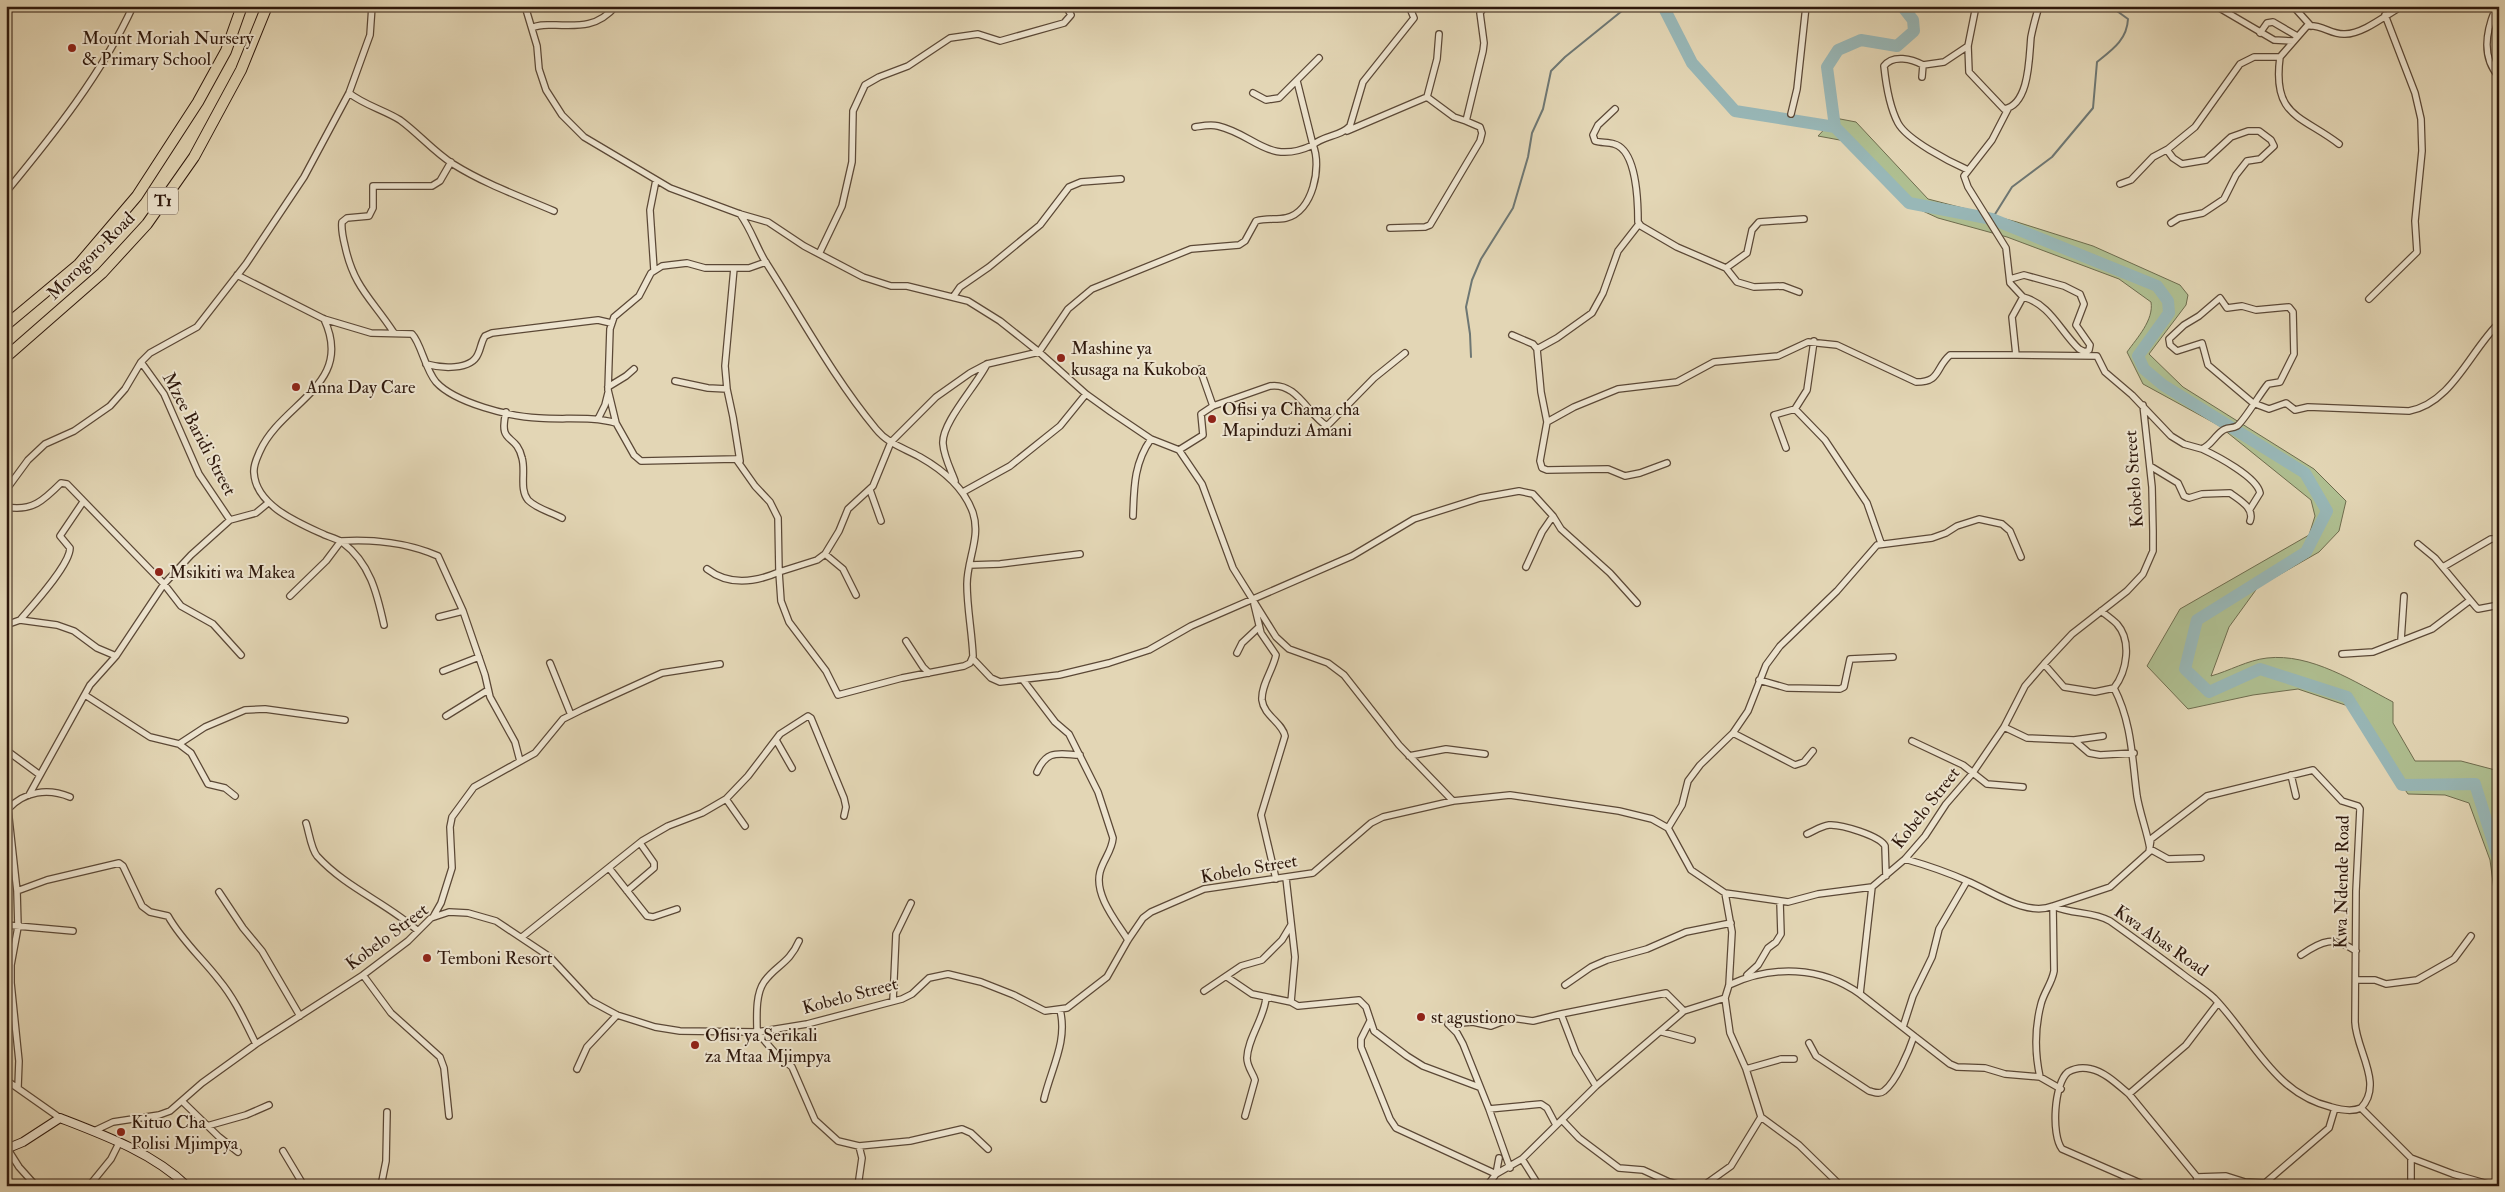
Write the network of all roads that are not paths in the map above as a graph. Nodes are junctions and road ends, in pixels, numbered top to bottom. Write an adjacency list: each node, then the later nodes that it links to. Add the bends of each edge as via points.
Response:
1 (133, 6): 47 (street, via 123,29 53,135)
2 (242, 6): 68 (highway, Morogoro Road / T1, via 226,51 198,102 137,196 79,264)
3 (267, 6): 76 (highway, Morogoro Road / T1, via 241,70 194,157 147,224 102,273)
4 (372, 6): 30 (street, via 370,35)
5 (525, 6): 19 (street)
6 (616, 6): 19 (street, via 603,19 592,24)
7 (1066, 6): 54 (street, via 1071,15 1064,23 1000,41 978,34 950,38 908,66 865,85 853,111 852,162 842,206)
8 (1409, 6): 38 (street, via 1414,18 1367,76 1350,126)
9 (1485, 6): 36 (street, via 1480,13 1484,43)
10 (1806, 6): 35 (street, via 1797,89)
11 (1976, 6): 23 (street)
12 (2039, 6): 34 (street, via 2032,32 2027,82)
13 (2216, 6): 20 (street)
14 (2293, 6): 18 (street)
15 (2402, 6): 17 (street)
16 (2495, 9): 28 (street, via 2487,31 2487,47 2491,65)
17 (2385, 15): 18 (street, via 2364,29 2345,34); 64 (street, via 2422,118 2422,151 2414,221 2417,252)
18 (2311, 26): 22 (street)
19 (532, 28): 44 (street, via 546,90 566,120 584,136)
20 (2260, 33): 22 (street, via 2278,42); 22 (street, via 2267,24 2274,22)
21 (1439, 34): 32 (street)
22 (2295, 39): 24 (street)
23 (1968, 46): 26 (street, via 1944,62); 34 (street, via 1969,72 1999,106)
24 (2280, 57): 39 (street, via 2279,90 2287,106 2303,123); 41 (street, via 2254,57 2240,64 2195,127)
25 (1319, 58): 29 (street)
26 (1923, 65): 27 (street); 43 (street, via 1896,59 1884,66 1898,122 1929,149)
27 (1922, 77)
28 (2499, 77)
29 (1297, 81): 31 (street, via 1276,100 1266,100); 40 (street)
30 (350, 93): 42 (street, via 400,121); 59 (street, via 304,178 252,257)
31 (1253, 93)
32 (1428, 97): 36 (street, via 1454,117); 38 (street)
33 (1615, 108): 52 (street, via 1593,135 1595,141 1615,144 1626,153 1634,171)
34 (2008, 108): 43 (street, via 1996,133)
35 (1791, 114)
36 (1466, 121): 53 (street, via 1480,127 1480,141 1430,225)
37 (1195, 127): 40 (street, via 1219,126 1266,150 1298,152)
38 (1345, 131): 40 (street, via 1320,138)
39 (2339, 144)
40 (1313, 145): 73 (street, via 1317,156 1316,177 1303,207 1297,212 1286,218 1256,221 1245,241 1239,245 1192,248 1092,289 1068,309)
41 (2166, 150): 46 (street, via 2153,157 2131,180); 51 (street, via 2182,164 2206,160 2231,137 2248,131 2259,131 2274,146 2260,159 2246,161 2224,199 2203,213)
42 (451, 162): 48 (street, via 488,185); 69 (street, via 440,181 432,186 373,186 373,208 369,216 347,218 342,222 347,256 355,279)
43 (1968, 170): 60 (street, via 1964,176 1968,188 2006,248)
44 (656, 180): 49 (street); 58 (street, via 650,210)
45 (1121, 180): 62 (street, via 1081,182 1069,187 1040,225 960,287)
46 (2120, 184)
47 (6, 192)
48 (554, 211)
49 (740, 214): 54 (street, via 768,222); 55 (street, via 751,229)
50 (1804, 219): 57 (street, via 1759,222 1752,230 1747,253)
51 (2171, 223)
52 (1639, 224): 57 (street, via 1677,247); 72 (street, via 1618,251 1592,313)
53 (1390, 228)
54 (819, 254): 62 (street, via 877,282)
55 (766, 262): 56 (street, via 752,268); 95 (street, via 849,395 876,430)
56 (734, 268): 58 (street, via 706,268 687,263); 84 (street, via 725,366)
57 (1726, 268): 61 (street, via 1737,282 1746,285 1777,286)
58 (654, 270): 66 (street, via 639,296 618,312)
59 (236, 275): 65 (street); 77 (street, via 197,327 157,348)
60 (2010, 279): 63 (street); 63 (street, via 2024,275 2080,294 2084,304 2076,325 2090,345 2089,350 2078,349 2042,306)
61 (1799, 292)
62 (953, 297): 73 (street, via 982,309)
63 (2023, 297): 75 (street, via 2012,317)
64 (2368, 299)
65 (324, 319): 69 (street, via 371,333); 107 (street, via 332,352 328,370 309,395 267,438 255,462 256,485)
66 (611, 323): 78 (street, via 598,320 492,333 483,338 478,355 468,363 448,368); 83 (street)
67 (2499, 323): 86 (street, via 2441,395 2420,409 2308,407 2294,410 2286,403 2269,409)
68 (6, 325)
69 (394, 333): 78 (street, via 412,334)
70 (1512, 335): 72 (street)
71 (1814, 341): 75 (street, via 1857,353 1916,382 1934,378 1950,355); 89 (street, via 1807,390); 92 (street, via 1778,356 1714,362 1677,382 1618,389)
72 (1537, 349): 92 (street, via 1540,392)
73 (1039, 352): 79 (street); 85 (street)
74 (1406, 353): 88 (street, via 1374,378 1327,426 1300,398 1280,386 1270,386)
75 (2016, 355): 87 (street, via 2097,356 2105,372)
76 (6, 357)
77 (141, 362): 103 (street, via 110,406 74,431 45,444 28,460); 113 (street, Mzee Baridi Street, via 164,394 198,474)
78 (426, 364): 90 (street, via 435,381 453,395)
79 (987, 364): 95 (street, via 936,397); 102 (street, via 952,416 943,438)
80 (634, 369): 83 (street)
81 (1200, 369): 88 (street)
82 (675, 381): 84 (street)
83 (608, 388): 91 (street); 93 (street)
84 (727, 389): 99 (street)
85 (1086, 394): 94 (street); 105 (street, via 1060,426 1010,466)
86 (2253, 403): 86 (street, via 2268,384 2280,382 2286,372 2294,354 2294,312 2289,308 2227,308 2220,298 2184,325 2169,340 2170,345 2176,351 2202,343 2208,365); 97 (street, via 2237,426 2223,429 2210,445)
87 (2143, 405): 97 (street, via 2171,436); 101 (street, Kobelo Street)
88 (1213, 406): 98 (street, via 1201,414 1203,435)
89 (1795, 410): 96 (street, via 1774,415); 118 (street, via 1825,440 1867,502)
90 (506, 412): 91 (street, via 538,418); 112 (street, via 504,436 519,448 527,499)
91 (598, 419): 93 (street)
92 (1547, 422): 100 (street, via 1540,461 1542,468 1547,470 1608,469 1625,476)
93 (616, 423): 99 (street, via 634,455 641,461 730,459)
94 (1151, 439): 98 (street); 110 (street, via 1137,464)
95 (891, 442): 102 (street, via 920,457); 104 (street)
96 (1786, 448)
97 (2202, 449): 109 (street, via 2256,483 2260,493)
98 (1179, 450): 132 (street, via 1202,484 1233,568)
99 (740, 463): 127 (street, via 773,506 778,518)
100 (1667, 464)
101 (2150, 466): 109 (street, via 2178,483 2184,496 2227,492); 137 (street, Kobelo Street, via 2151,557 2138,580)
102 (955, 482): 105 (street)
103 (6, 490)
104 (870, 490): 114 (street); 120 (street, via 848,509)
105 (963, 492): 123 (street, via 976,526)
106 (83, 502): 108 (street, via 67,484 62,483 36,506); 128 (street); 139 (street, via 60,536 70,548 70,553)
107 (268, 503): 113 (street, via 256,513); 117 (street)
108 (6, 507)
109 (2250, 509): 115 (street)
110 (1133, 516)
111 (1553, 516): 124 (street); 132 (street, via 1533,494 1526,492 1480,498 1414,519 1352,556); 134 (street)
112 (562, 518)
113 (230, 520): 128 (street)
114 (881, 521)
115 (2250, 522)
116 (2499, 540): 125 (street, via 2491,539)
117 (341, 541): 130 (street, via 326,561); 136 (street, via 378,541 436,555); 141 (street, via 376,586)
118 (1881, 543): 122 (street, via 1932,538 1979,519 2002,524 2010,531); 158 (street, via 1780,646 1766,664)
119 (2418, 544): 125 (street)
120 (825, 554): 127 (street); 129 (street, via 843,569)
121 (1080, 554): 123 (street)
122 (2021, 557)
123 (970, 565): 151 (street, via 967,584)
124 (1526, 567)
125 (2443, 567): 133 (street)
126 (707, 569): 127 (street, via 719,576 743,581)
127 (779, 572): 156 (street, via 781,601 789,622 826,671 838,695)
128 (164, 584): 147 (street, via 181,606 213,624); 148 (street)
129 (856, 595)
130 (290, 596)
131 (2404, 596): 143 (street)
132 (1253, 601): 142 (street); 157 (street, via 1191,626 1142,652 1109,663); 177 (street, via 1276,638 1289,649 1328,663 1344,675)
133 (2469, 601): 135 (street, via 2478,609); 143 (street, via 2439,625)
134 (1636, 603)
135 (2499, 605)
136 (463, 611): 138 (street); 149 (street)
137 (2101, 611): 154 (street, Kobelo Street, via 2072,634); 159 (street, via 2118,624 2124,642 2124,669)
138 (439, 617)
139 (20, 620): 140 (street); 148 (street, via 68,628 97,648)
140 (6, 625)
141 (384, 625)
142 (1259, 627): 145 (street, via 1242,643); 204 (street, via 1276,655 1262,702 1285,736 1260,815)
143 (2402, 640): 146 (street, via 2373,652)
144 (906, 641): 156 (street)
145 (1237, 653)
146 (2342, 654)
147 (241, 655)
148 (116, 656): 161 (street, via 90,685)
149 (479, 657): 155 (street); 160 (street)
150 (1893, 657): 158 (street, via 1850,659 1844,687 1840,689 1787,688)
151 (972, 660): 156 (street, via 964,666); 157 (street, via 994,681)
152 (550, 663): 162 (street)
153 (720, 664): 162 (street, via 656,675)
154 (2044, 664): 159 (street, via 2064,687 2095,692); 165 (street, Kobelo Street, via 2025,686)
155 (443, 671)
156 (929, 673)
157 (1023, 680): 176 (street, via 1055,722 1069,734)
158 (1760, 680): 166 (street, via 1748,711)
159 (2114, 688): 174 (street, via 2123,708)
160 (488, 690): 163 (street); 178 (street, via 515,742)
161 (85, 696): 171 (street, via 150,737); 182 (street)
162 (571, 715): 178 (street, via 560,722 535,752)
163 (446, 716)
164 (345, 720): 171 (street, via 265,709 244,710 205,727)
165 (2004, 726): 169 (street, via 2027,738); 181 (street, Kobelo Street)
166 (1733, 733): 173 (street, via 1795,765 1804,762); 195 (street, via 1688,780 1680,810)
167 (2103, 736): 169 (street)
168 (776, 740): 179 (street); 189 (street); 192 (street, via 790,727 810,716 844,798)
169 (2074, 740): 174 (street, via 2090,753)
170 (1912, 741): 181 (street, via 1963,765)
171 (179, 744): 186 (street, via 191,753 208,784 225,788)
172 (6, 750): 182 (street)
173 (1813, 752)
174 (2134, 753): 198 (street, via 2139,806)
175 (1485, 754): 177 (street, via 1446,749)
176 (1080, 755): 180 (street, via 1049,755); 224 (street, via 1098,792 1112,838 1112,846 1100,872 1099,888)
177 (1409, 756): 190 (street)
178 (520, 761): 215 (street, via 474,787 452,817 452,868 441,903)
179 (792, 768)
180 (1037, 772)
181 (1972, 774): 184 (street, via 1987,784); 200 (street, Kobelo Street)
182 (40, 775): 185 (street)
183 (2291, 775): 187 (street); 198 (street, Kwa Ndende Road, via 2207,796 2151,839); 226 (street, Kwa Ndende Road, via 2313,770 2342,801 2360,809)
184 (2023, 787)
185 (29, 795): 188 (street, via 48,790); 191 (street)
186 (235, 796)
187 (2296, 796)
188 (70, 797)
189 (726, 799): 194 (street); 197 (street)
190 (1454, 801): 195 (street, Kobelo Street, via 1524,796 1639,814); 203 (street, Kobelo Street, via 1383,817 1371,823 1321,868)
191 (7, 809): 207 (street)
192 (844, 816)
193 (306, 823): 221 (street, via 316,856 354,888)
194 (745, 826)
195 (1668, 828): 210 (street, Kobelo Street, via 1691,870)
196 (1807, 834): 202 (street, via 1832,825 1878,838 1885,846)
197 (640, 843): 201 (street); 208 (street, via 654,868)
198 (2150, 849): 199 (street, via 2168,859); 213 (street, Kwa Ndende Road, via 2110,887)
199 (2200, 858)
200 (1905, 859): 202 (street, Kobelo Street); 205 (street, Kwa Abas Road)
201 (609, 868): 208 (street); 223 (street)
202 (1886, 876): 206 (street, Kobelo Street)
203 (1286, 878): 204 (street, Kobelo Street); 218 (street)
204 (1276, 879): 224 (street, Kobelo Street, via 1204,890 1164,905 1143,918)
205 (1967, 881): 213 (street, Kwa Abas Road, via 2019,905 2044,910); 247 (street, via 1939,929 1932,957 1912,996)
206 (1872, 887): 211 (street, Kobelo Street); 235 (street)
207 (18, 891): 219 (street); 253 (street, via 55,878 119,863 142,906 150,912 168,916 179,934 220,980)
208 (627, 891): 214 (street, via 650,918)
209 (219, 892): 245 (street, via 262,951)
210 (1725, 893): 211 (street, Kobelo Street); 216 (street)
211 (1780, 902): 230 (street, via 1781,934)
212 (911, 903): 238 (street, via 896,934)
213 (2053, 906): 240 (street, Kwa Abas Road, via 2072,914 2100,916 2110,921); 257 (street, via 2054,971 2038,1017 2036,1058)
214 (677, 909)
215 (431, 918): 221 (street, Kobelo Street); 223 (street, Kobelo Street, via 449,912 476,914 496,921)
216 (1731, 922): 232 (street, via 1686,932 1647,949 1607,960); 233 (street)
217 (6, 925): 219 (street)
218 (1291, 925): 229 (street, via 1262,960 1241,966); 239 (street, via 1295,956)
219 (18, 927): 220 (street); 260 (street, via 11,966)
220 (73, 931)
221 (418, 931): 228 (street, Kobelo Street)
222 (2471, 936): 231 (street, via 2454,959 2417,980 2390,984)
223 (522, 937): 244 (street, Kobelo Street, via 550,957 591,1001)
224 (1128, 940): 241 (street, Kobelo Street, via 1107,977)
225 (800, 941): 248 (street, via 792,956 764,983 758,1003)
226 (2356, 951): 227 (street, via 2332,940); 231 (street, Kwa Ndende Road)
227 (2301, 956)
228 (363, 975): 245 (street, Kobelo Street); 271 (street, via 391,1013 440,1057)
229 (1227, 976): 234 (street); 236 (street, via 1252,994)
230 (1746, 977): 233 (street); 235 (street, via 1771,971 1809,972)
231 (2356, 980): 268 (street, Kwa Ndende Road, via 2356,1031 2371,1083 2369,1096)
232 (1565, 985)
233 (1729, 985): 237 (street)
234 (1204, 990)
235 (1860, 994): 247 (street)
236 (1266, 998): 239 (street); 272 (street, via 1265,1011 1248,1050 1248,1065 1255,1080)
237 (1725, 998): 242 (street); 256 (street, via 1730,1033)
238 (893, 1001): 241 (street, Kobelo Street, via 912,994 929,978 948,974 981,982 1045,1011); 248 (street, Kobelo Street, via 808,1024)
239 (1291, 1002): 246 (street, via 1298,1006 1359,1000 1366,1007)
240 (2218, 1003): 263 (street, via 2186,1044); 267 (street, Kwa Abas Road, via 2281,1081 2311,1100)
241 (1060, 1010): 264 (street, via 1064,1036)
242 (1684, 1011): 243 (street, via 1666,993); 249 (street)
243 (1561, 1014): 259 (street, via 1576,1053); 261 (street, via 1533,1021 1512,1018 1491,1026 1473,1022 1448,1023 1463,1044)
244 (618, 1015): 248 (street, Kobelo Street, via 680,1031); 255 (street, via 587,1047)
245 (300, 1016): 253 (street, Kobelo Street)
246 (1370, 1021): 261 (street, via 1374,1031 1423,1066); 290 (street, via 1361,1039 1361,1047 1396,1128)
247 (1903, 1026): 250 (street)
248 (757, 1032): 280 (street, via 797,1074 806,1105 820,1126 838,1141)
249 (1662, 1032): 251 (street); 259 (street)
250 (1914, 1036): 252 (street, via 1898,1070 1884,1091 1877,1094 1816,1056); 257 (street, via 1957,1066)
251 (1692, 1040)
252 (1809, 1043)
253 (256, 1044): 265 (street, Kobelo Street, via 202,1083)
254 (1794, 1059): 256 (street, via 1781,1058)
255 (577, 1068)
256 (1746, 1069): 273 (street)
257 (2040, 1077): 262 (street)
258 (6, 1080): 260 (street)
259 (1596, 1086): 275 (street)
260 (18, 1087): 274 (street)
261 (1479, 1087): 269 (street)
262 (2061, 1090): 263 (street, via 2068,1072 2090,1068); 304 (street, via 2055,1120 2057,1143 2062,1149)
263 (2129, 1094): 291 (street)
264 (1044, 1099)
265 (183, 1102): 277 (street); 278 (street, Kobelo Street, via 159,1115 113,1122)
266 (269, 1105): 277 (street, via 246,1116)
267 (2335, 1108): 268 (street, Kwa Abas Road); 291 (street, via 2329,1128 2264,1183 2226,1176)
268 (2361, 1108): 287 (street)
269 (1489, 1109): 276 (street, via 1541,1104 1547,1108); 283 (street)
270 (387, 1112): 297 (street, via 386,1161)
271 (448, 1116)
272 (1245, 1116)
273 (1761, 1117): 302 (street, via 1731,1166); 303 (street, via 1799,1145)
274 (60, 1118): 278 (street); 281 (street, via 23,1142)
275 (1562, 1120): 276 (street); 292 (street, via 1579,1138 1619,1168 1643,1170)
276 (1556, 1125): 288 (street)
277 (207, 1126): 285 (street)
278 (94, 1131): 279 (street)
279 (119, 1143): 294 (street); 295 (street, via 169,1168)
280 (859, 1146): 282 (street, via 910,1141 962,1129); 298 (street, via 862,1158)
281 (7, 1148): 293 (street, via 18,1167)
282 (988, 1149)
283 (1502, 1149): 286 (street); 289 (street)
284 (283, 1151): 296 (street)
285 (238, 1152)
286 (1499, 1158): 289 (street); 290 (street)
287 (2411, 1158): 306 (street); 307 (street)
288 (1522, 1159): 289 (street); 300 (street)
289 (1507, 1169): 290 (street)
290 (1496, 1174): 299 (street)
291 (2197, 1176): 305 (street)
292 (1667, 1184): 301 (street)
293 (36, 1186)
294 (89, 1186)
295 (187, 1186)
296 (304, 1186)
297 (381, 1186)
298 (858, 1186)
299 (1486, 1186)
300 (1539, 1186)
301 (1685, 1186)
302 (1703, 1186)
303 (1841, 1186)
304 (2147, 1186)
305 (2196, 1186)
306 (2411, 1186)
307 (2495, 1186)

